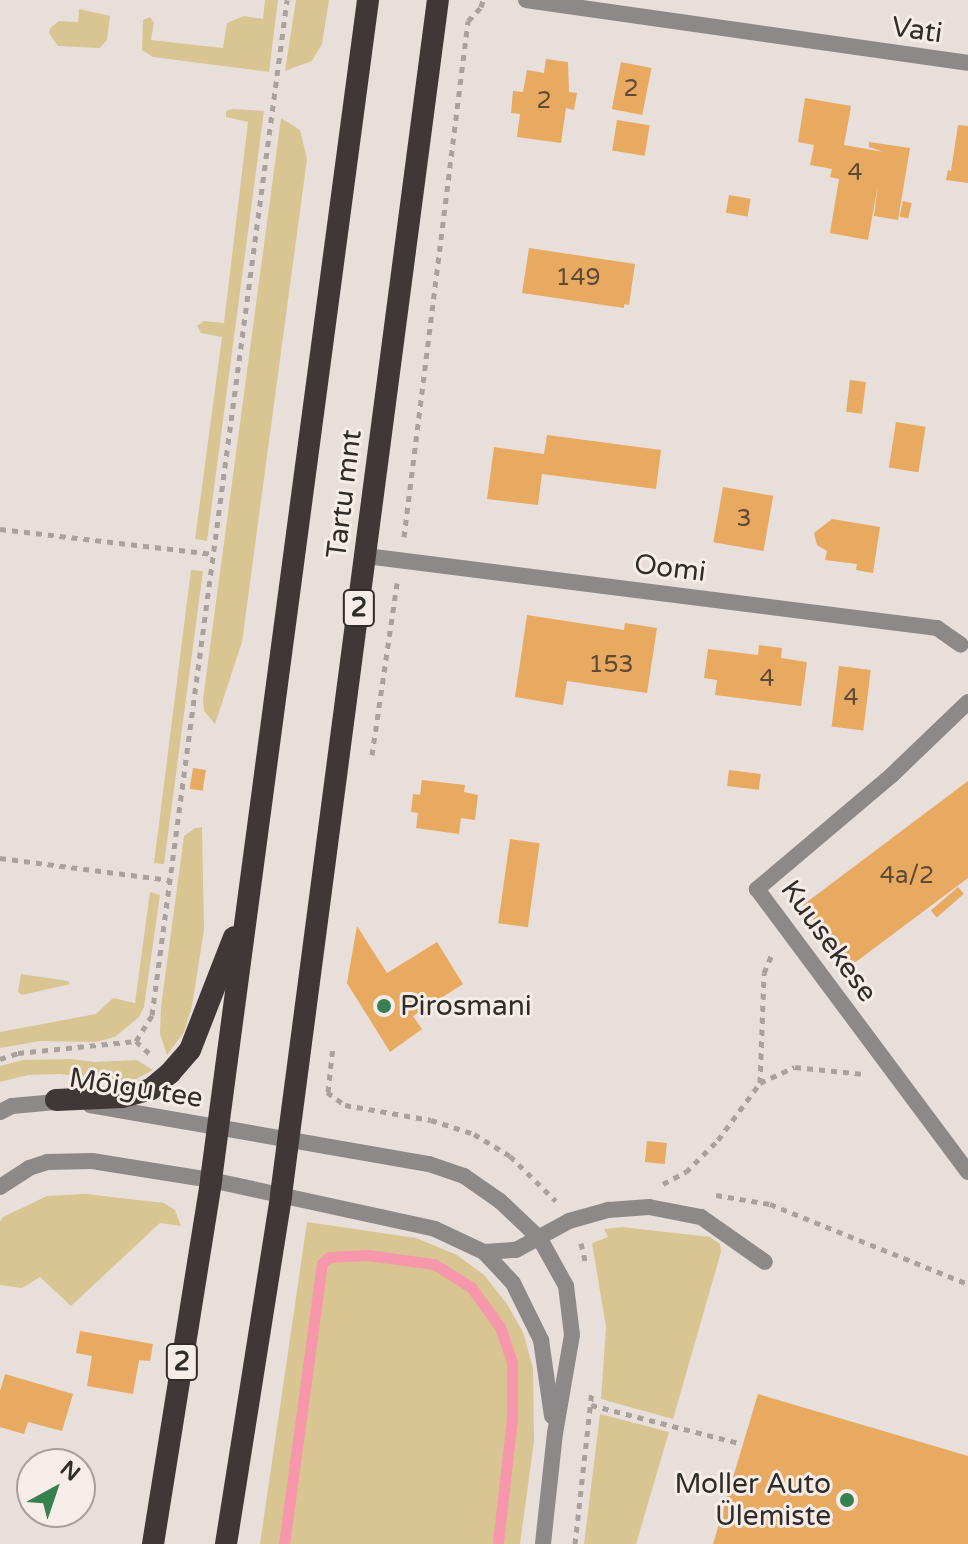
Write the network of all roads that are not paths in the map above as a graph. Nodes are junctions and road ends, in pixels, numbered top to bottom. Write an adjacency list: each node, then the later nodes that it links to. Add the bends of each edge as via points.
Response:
1 (368, 0): 8 (highway, Tartu mnt / 2)
2 (438, 0): 5 (highway, Tartu mnt / 2)
3 (526, 0): 4 (street, Vati)
4 (968, 63)
5 (366, 556): 6 (street, Oomi, via 937,628); 12 (highway, Tartu mnt / 2)
6 (961, 645)
7 (968, 702): 13 (street, Kuusekese, via 892,775 757,889)
8 (248, 898): 9 (highway, via 190,1050 170,1073 151,1089 122,1097); 11 (highway, Tartu mnt / 2)
9 (56, 1100): 10 (street, Mõigu tee); 11 (street, Mõigu tee)
10 (0, 1112)
11 (217, 1127): 12 (street, Mõigu tee); 14 (highway, 2)
12 (288, 1138): 16 (highway, 2); 17 (street, Mõigu tee, via 429,1164 464,1176)
13 (968, 1172)
14 (211, 1180): 15 (street, via 71,1159 29,1168); 16 (street); 21 (highway, 2)
15 (0, 1187)
16 (281, 1195): 18 (street, via 435,1229); 22 (highway, 2)
17 (540, 1239): 18 (street, via 516,1250); 19 (street, via 569,1221 608,1210 649,1207 701,1217); 20 (street, Mõigu tee, via 566,1286 572,1335)
18 (484, 1252): 20 (street, via 513,1283 541,1340)
19 (765, 1262)
20 (555, 1433): 23 (street)
21 (153, 1544)
22 (226, 1544)
23 (543, 1544)

